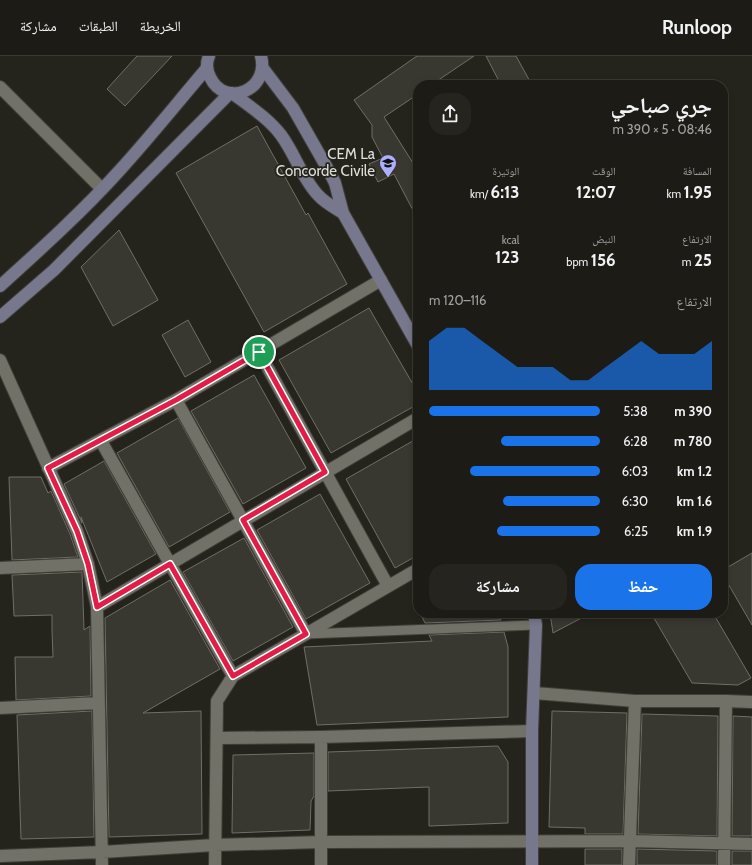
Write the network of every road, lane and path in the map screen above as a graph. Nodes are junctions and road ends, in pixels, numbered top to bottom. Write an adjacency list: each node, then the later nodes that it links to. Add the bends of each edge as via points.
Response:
1 (263, 61): 3 (street, via 256,83 241,93); 6 (street, via 335,183)
2 (208, 62): 3 (street, via 212,82); 5 (street)
3 (231, 93): 6 (street, via 277,130 311,187 324,200); 9 (street, via 54,270)
4 (2, 94): 5 (street)
5 (102, 189): 8 (street)
6 (344, 213): 7 (street)
7 (381, 280): 10 (street); 11 (street)
8 (0, 286)
9 (0, 316)
10 (413, 337)
11 (259, 352): 13 (street); 17 (street)
12 (0, 360): 16 (street)
13 (176, 400): 15 (street); 18 (street)
14 (413, 421): 17 (street)
15 (101, 441): 16 (street); 20 (street)
16 (48, 468): 19 (street, via 77,531)
17 (325, 472): 18 (street); 23 (street)
18 (243, 520): 20 (street); 27 (street)
19 (88, 564): 21 (street); 24 (street)
20 (170, 564): 24 (street); 28 (street)
21 (0, 568)
22 (413, 572): 23 (street)
23 (388, 586): 27 (street)
24 (97, 607): 33 (street)
25 (535, 618): 26 (street)
26 (536, 625): 27 (lane); 29 (street)
27 (306, 634): 28 (street)
28 (233, 676): 37 (street, via 217,701)
29 (534, 693): 30 (street); 35 (street)
30 (635, 701): 31 (street); 39 (street)
31 (726, 701): 32 (street); 41 (street)
32 (752, 702)
33 (98, 703): 34 (street); 44 (street)
34 (0, 708)
35 (532, 731): 36 (street); 38 (street)
36 (321, 737): 37 (street); 40 (street)
37 (217, 738): 43 (street)
38 (532, 841): 39 (street); 40 (street); 49 (street)
39 (630, 841): 41 (street); 50 (street)
40 (321, 842): 43 (street); 48 (street)
41 (724, 843): 42 (street); 51 (street)
42 (752, 844)
43 (215, 845): 44 (street); 47 (street)
44 (102, 852): 45 (street); 46 (street)
45 (0, 856)
46 (102, 865)
47 (215, 865)
48 (321, 865)
49 (532, 865)
50 (629, 865)
51 (724, 865)

